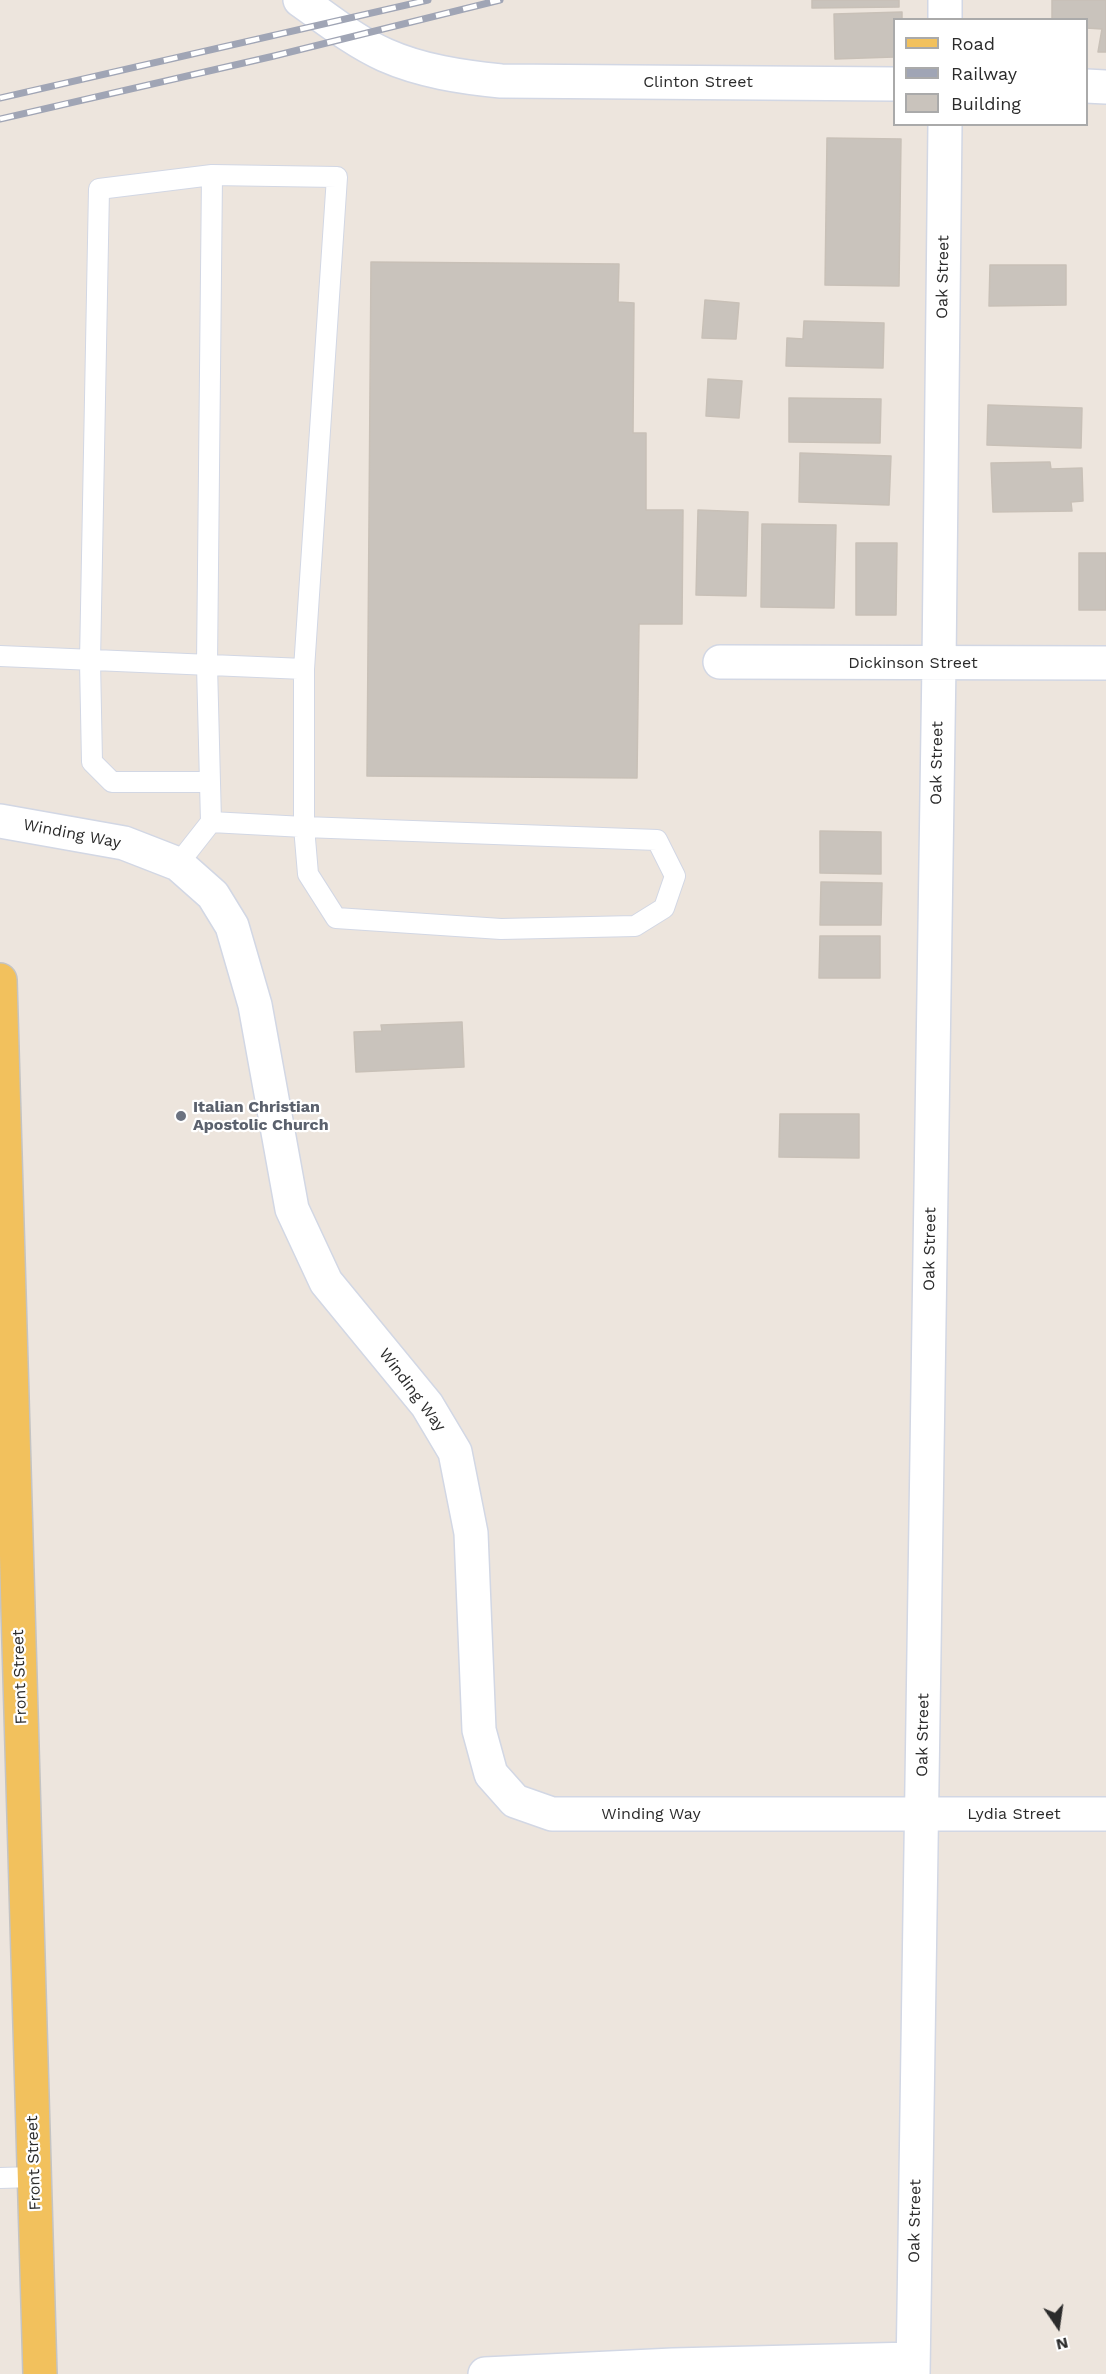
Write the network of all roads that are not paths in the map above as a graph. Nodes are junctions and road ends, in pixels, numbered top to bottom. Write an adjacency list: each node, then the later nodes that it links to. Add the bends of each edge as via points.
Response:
1 (300, 0): 4 (street, Clinton Street, via 383,54 468,78)
2 (945, 0): 3 (street)
3 (945, 18)
4 (893, 84)
5 (1088, 86): 6 (street)
6 (1106, 87)
7 (945, 126): 12 (street, Oak Street)
8 (213, 175): 10 (lane, via 99,189); 14 (lane); 15 (lane, via 337,177)
9 (0, 656): 10 (lane)
10 (90, 660): 14 (lane); 16 (lane, via 92,762 112,782)
11 (720, 662): 12 (street, Dickinson Street)
12 (939, 663): 13 (street, Dickinson Street); 22 (street, Oak Street)
13 (1106, 663)
14 (207, 665): 15 (lane); 16 (lane)
15 (304, 669): 19 (lane)
16 (210, 782): 18 (lane)
17 (0, 821): 20 (street, Winding Way, via 124,843)
18 (211, 822): 19 (lane); 20 (lane)
19 (304, 827): 19 (lane, via 657,840 675,876 664,908 635,926 501,929 336,918 308,874)
20 (178, 864): 22 (street, Winding Way, via 213,895 232,926 255,1005 292,1209 326,1282 427,1405 455,1452 471,1533 479,1730 491,1774 515,1801 552,1814)
21 (0, 981): 24 (main road, Front Street)
22 (922, 1814): 23 (street, Lydia Street); 26 (street, Oak Street)
23 (1106, 1814)
24 (34, 2177): 25 (lane); 27 (main road, Front Street)
25 (0, 2178)
26 (913, 2367): 28 (street, via 673,2366)
27 (40, 2374)
28 (485, 2374)

